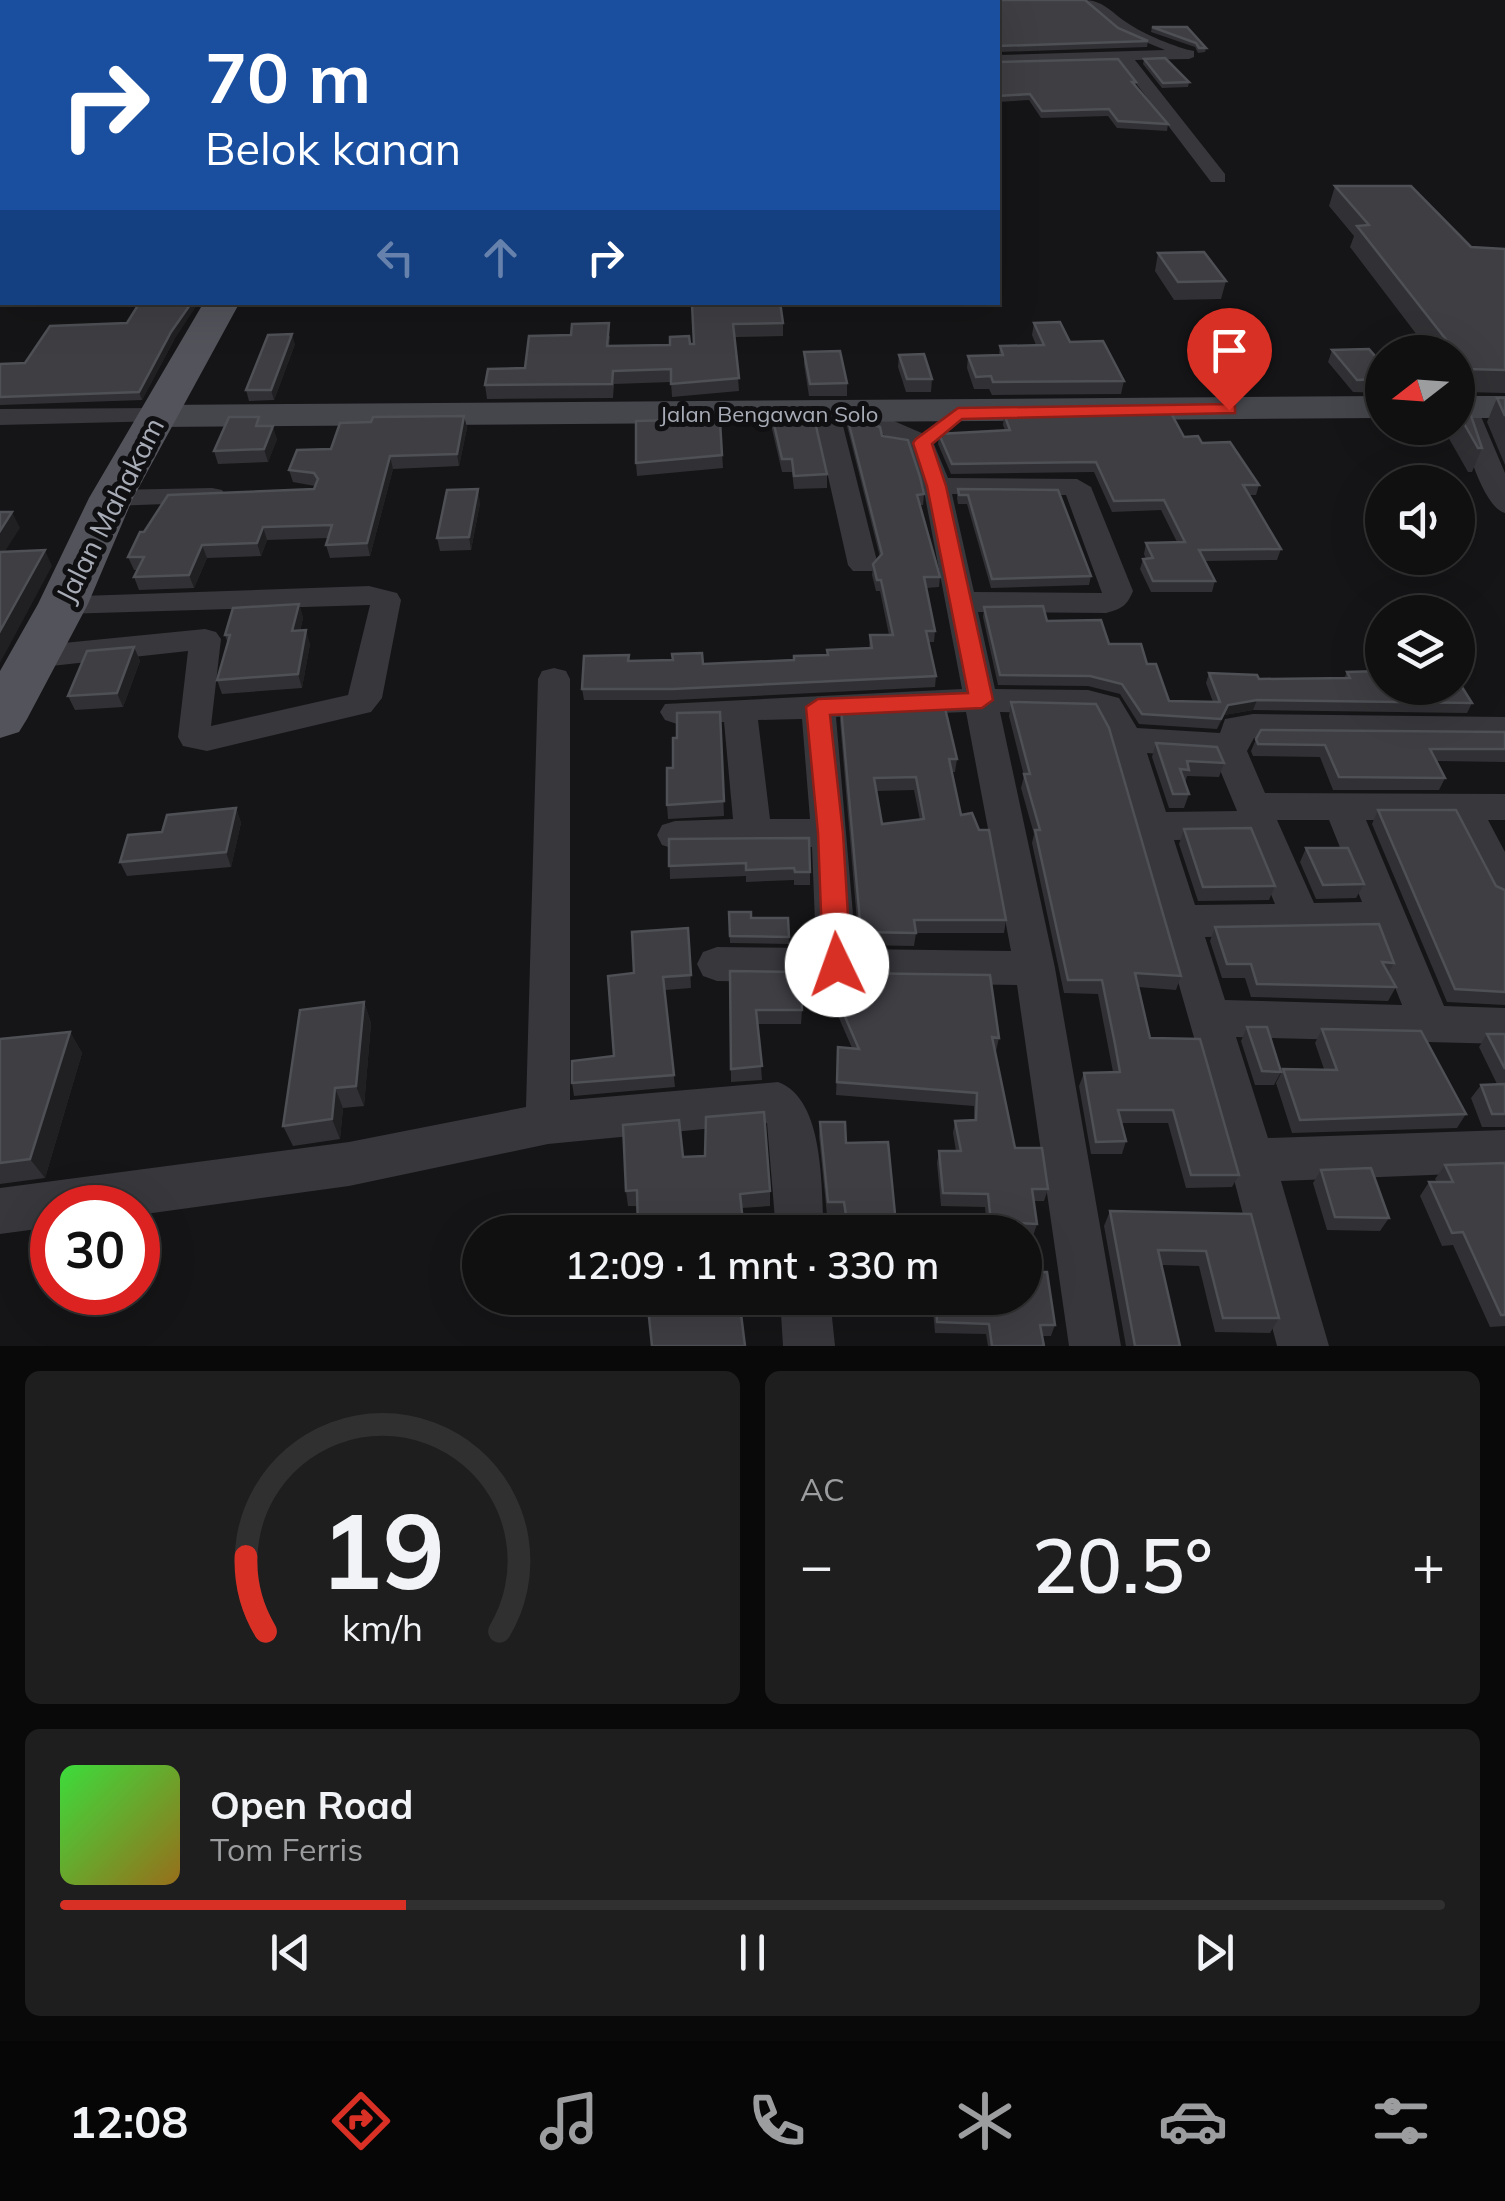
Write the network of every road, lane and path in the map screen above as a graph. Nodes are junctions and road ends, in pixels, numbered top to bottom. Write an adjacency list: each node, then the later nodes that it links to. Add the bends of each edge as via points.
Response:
1 (1090, 0): 2 (street, via 1124,28 1189,54)
2 (1122, 56): 3 (street); 4 (street)
3 (1000, 60)
4 (1218, 178)
5 (220, 305): 11 (main road, Jalan Mahakam)
6 (1365, 407): 9 (main road, Jalan Bengawan Solo)
7 (1475, 407): 8 (main road)
8 (1505, 407)
9 (958, 413): 10 (main road, Jalan Bengawan Solo); 14 (street)
10 (843, 414): 11 (main road, Jalan Bengawan Solo); 14 (street); 19 (street)
11 (156, 416): 12 (street); 17 (main road, Jalan Mahakam)
12 (0, 417)
13 (1475, 438): 18 (street)
14 (922, 443): 15 (street)
15 (936, 486): 20 (street); 20 (street, via 1077,487 1118,591 1106,603)
16 (246, 495): 17 (street)
17 (111, 498): 21 (main road, Jalan Mahakam)
18 (1505, 506)
19 (862, 566)
20 (961, 602): 24 (street)
21 (63, 604): 22 (main road, Jalan Mahakam); 22 (street, via 369,595 386,600 359,704 206,740 194,730 205,640)
22 (32, 657): 28 (main road, Jalan Mahakam)
23 (554, 679): 50 (street)
24 (982, 700): 25 (street); 30 (street, via 1107,706); 46 (street)
25 (818, 707): 26 (street); 37 (street)
26 (740, 710): 27 (street); 38 (street)
27 (678, 712)
28 (0, 719)
29 (1505, 729): 31 (street, via 1237,727 1237,740)
30 (1126, 740): 31 (street); 36 (street)
31 (1228, 746): 35 (street)
32 (1342, 806): 33 (street); 35 (street); 41 (street)
33 (1463, 808): 34 (street); 40 (street)
34 (1505, 808)
35 (1257, 816): 36 (street); 42 (street)
36 (1152, 826): 43 (street)
37 (830, 833): 38 (street); 45 (street)
38 (753, 834): 39 (street)
39 (675, 836)
40 (1505, 887)
41 (1388, 918): 42 (street); 48 (street)
42 (1301, 919): 43 (street)
43 (1180, 921): 47 (street)
44 (717, 964): 45 (street)
45 (837, 965): 46 (street)
46 (1035, 968): 57 (street)
47 (1208, 1018): 48 (street); 52 (street)
48 (1430, 1022): 49 (street)
49 (1505, 1026)
50 (548, 1123): 53 (street, via 350,1164); 54 (street, via 778,1102 790,1119)
51 (1505, 1151): 52 (street)
52 (1252, 1160): 58 (street)
53 (0, 1211)
54 (798, 1215)
55 (807, 1315): 56 (street)
56 (810, 1346)
57 (1095, 1346)
58 (1303, 1346)

